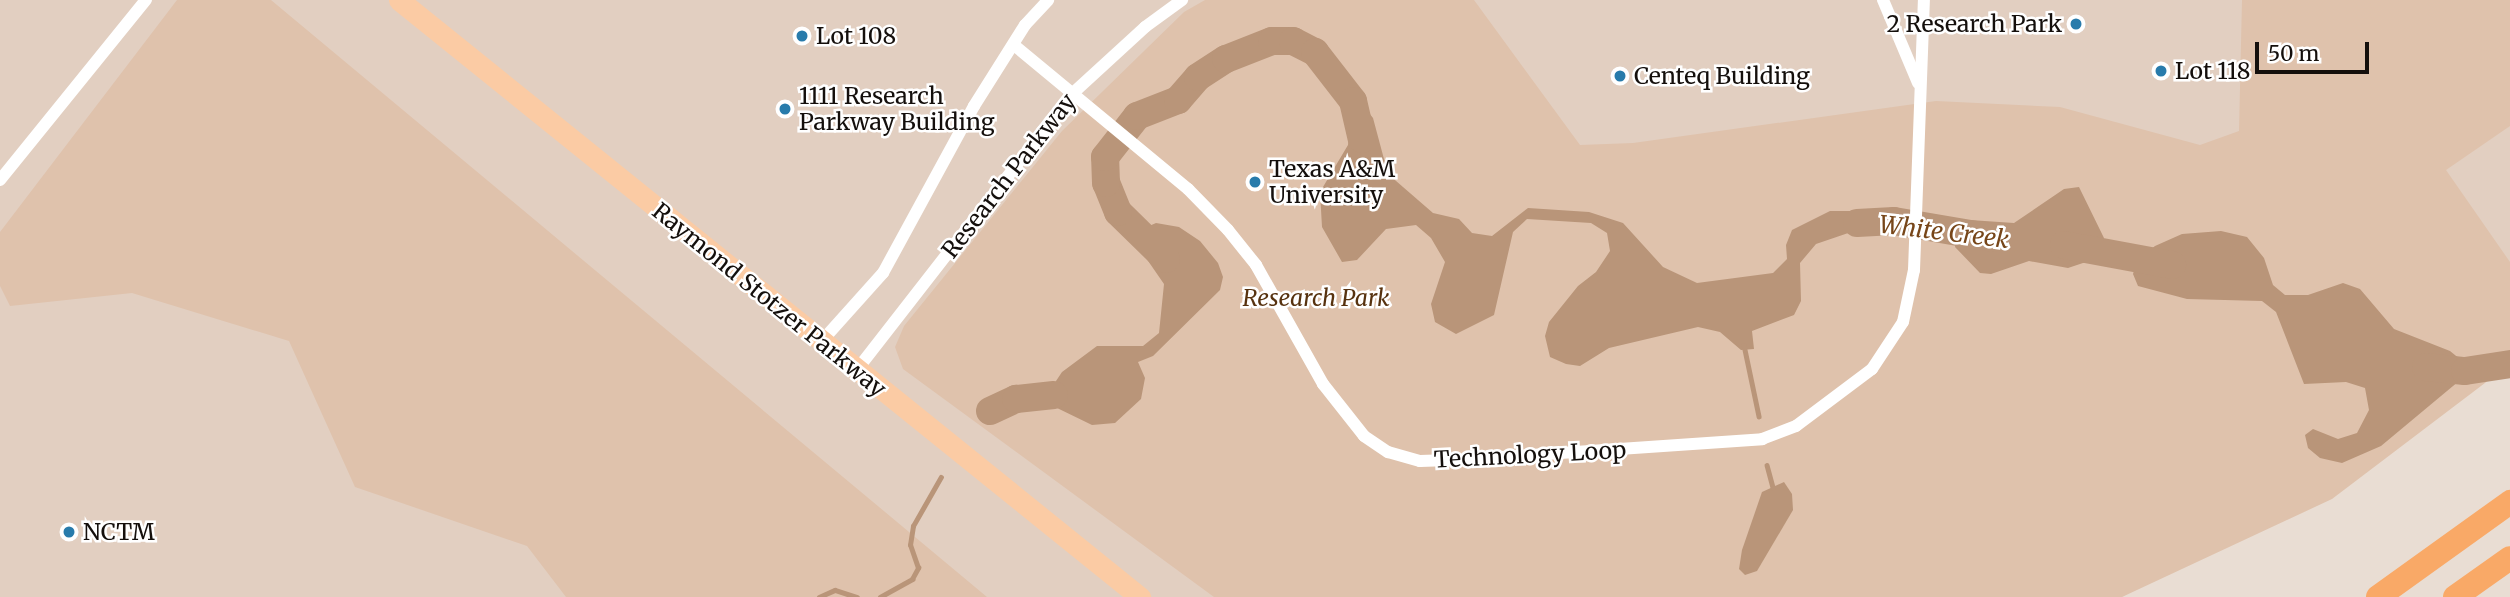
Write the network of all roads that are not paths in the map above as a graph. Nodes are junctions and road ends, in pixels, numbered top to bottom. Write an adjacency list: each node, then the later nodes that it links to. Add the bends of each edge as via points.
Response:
1 (146, 0): 10 (street)
2 (399, 0): 11 (main road, Raymond Stotzer Parkway)
3 (1048, 0): 7 (street, Research Parkway)
4 (1182, 0): 9 (street, Research Parkway, via 1144,27)
5 (1883, 0): 8 (street, Technology Loop)
6 (1924, 0): 8 (street, Technology Loop, via 1924,55)
7 (1014, 44): 9 (street, Technology Loop); 11 (street, Research Parkway, via 974,106 883,273)
8 (1918, 83): 9 (street, Technology Loop, via 1914,270 1903,322 1872,369 1796,426 1762,439 1420,461 1388,452 1364,436 1347,418 1256,265 1196,197)
9 (1072, 94): 12 (street, Research Parkway)
10 (0, 180)
11 (821, 342): 12 (main road, Raymond Stotzer Parkway)
12 (856, 371): 17 (main road, Raymond Stotzer Parkway)
13 (2510, 502): 15 (highway)
14 (2510, 558): 20 (highway)
15 (2418, 568): 18 (highway); 19 (highway)
16 (2510, 571): 21 (highway)
17 (1140, 597)
18 (2372, 597)
19 (2378, 597)
20 (2455, 597)
21 (2480, 597)

